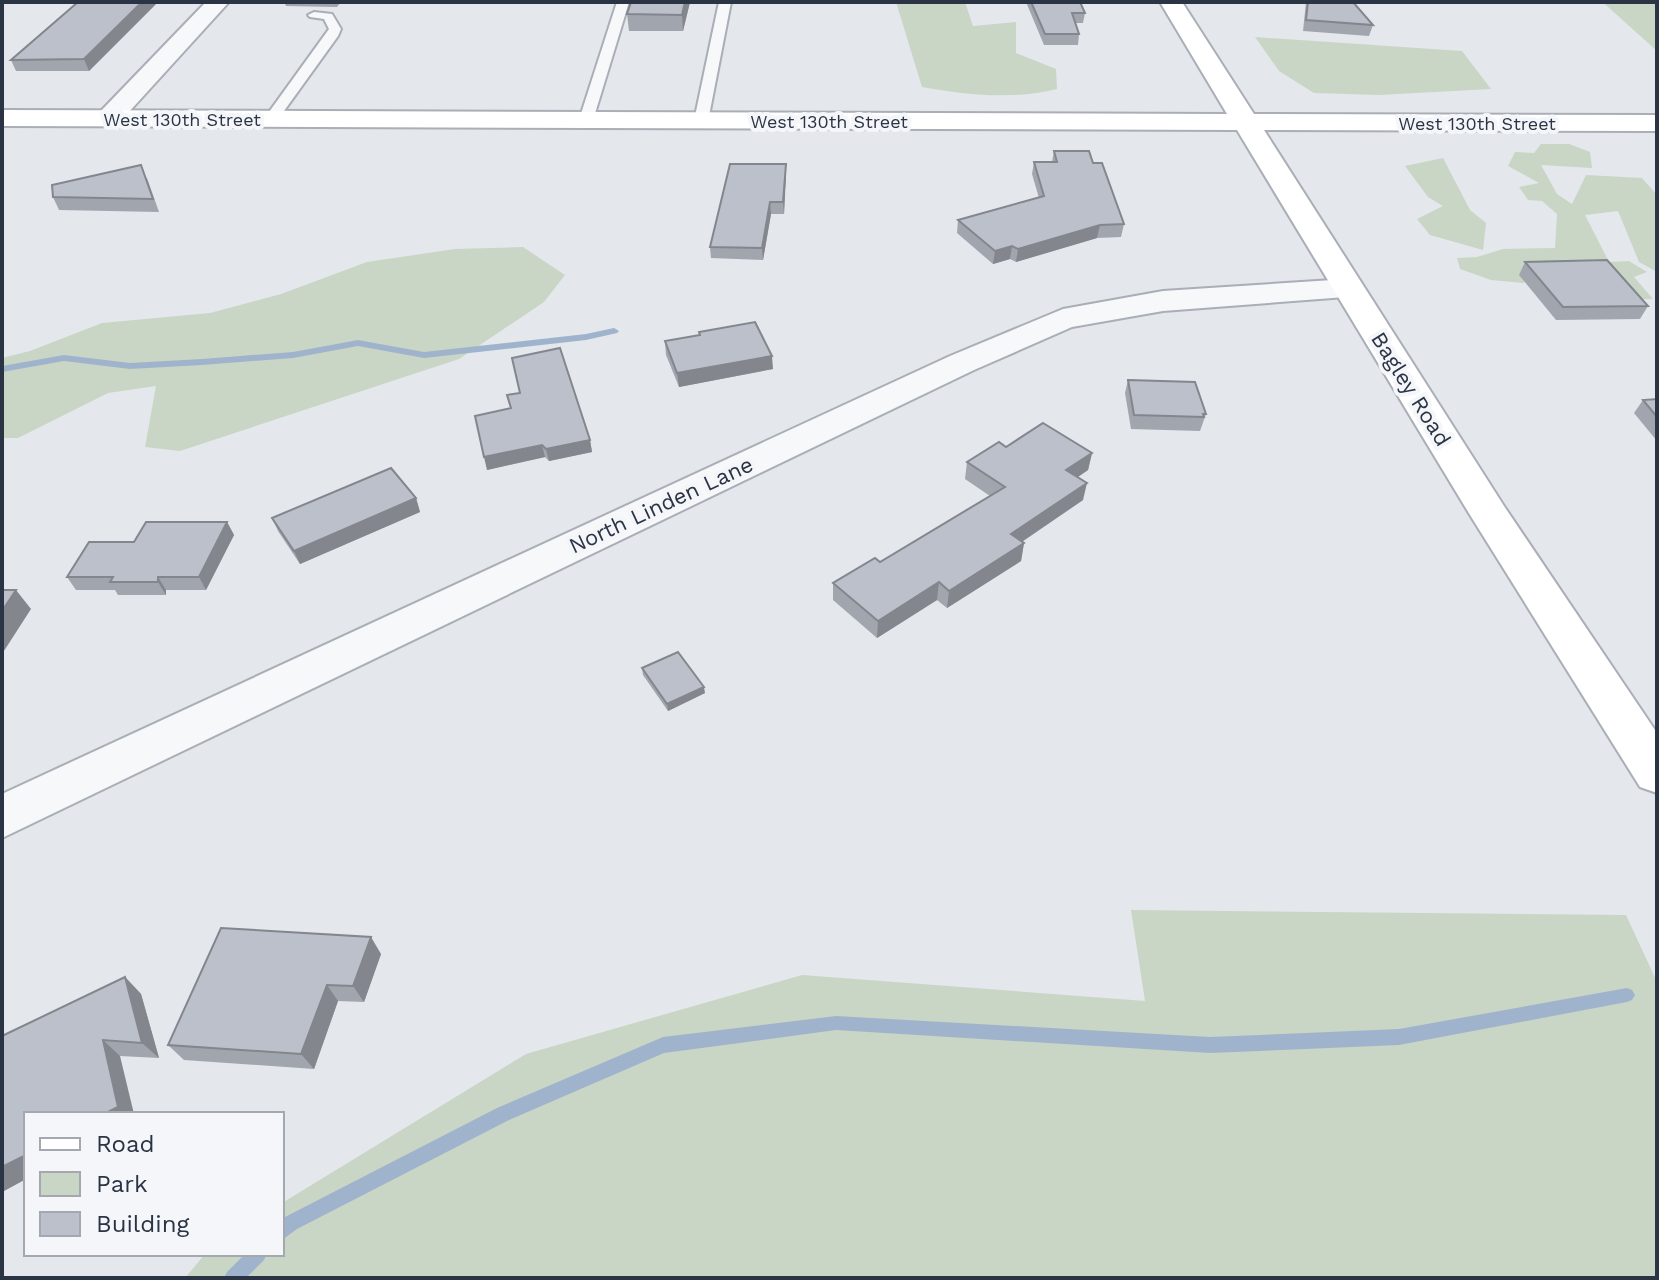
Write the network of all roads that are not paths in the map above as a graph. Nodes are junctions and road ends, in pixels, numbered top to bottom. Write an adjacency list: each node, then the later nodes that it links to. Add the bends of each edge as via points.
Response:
1 (218, 2): 7 (street)
2 (623, 2): 9 (lane)
3 (725, 2): 10 (lane)
4 (1171, 2): 11 (main road, Bagley Road)
5 (314, 15): 8 (lane, via 328,16 335,29)
6 (2, 118): 7 (main road, West 130th Street)
7 (108, 119): 8 (main road, West 130th Street)
8 (271, 119): 9 (main road, West 130th Street)
9 (586, 120): 10 (main road, West 130th Street)
10 (701, 121): 11 (main road, West 130th Street)
11 (1246, 122): 12 (main road, West 130th Street); 13 (main road, Bagley Road)
12 (1657, 123)
13 (1348, 289): 14 (main road, Bagley Road); 15 (street, North Linden Lane, via 1163,301 1063,319)
14 (1657, 773)
15 (2, 817)

